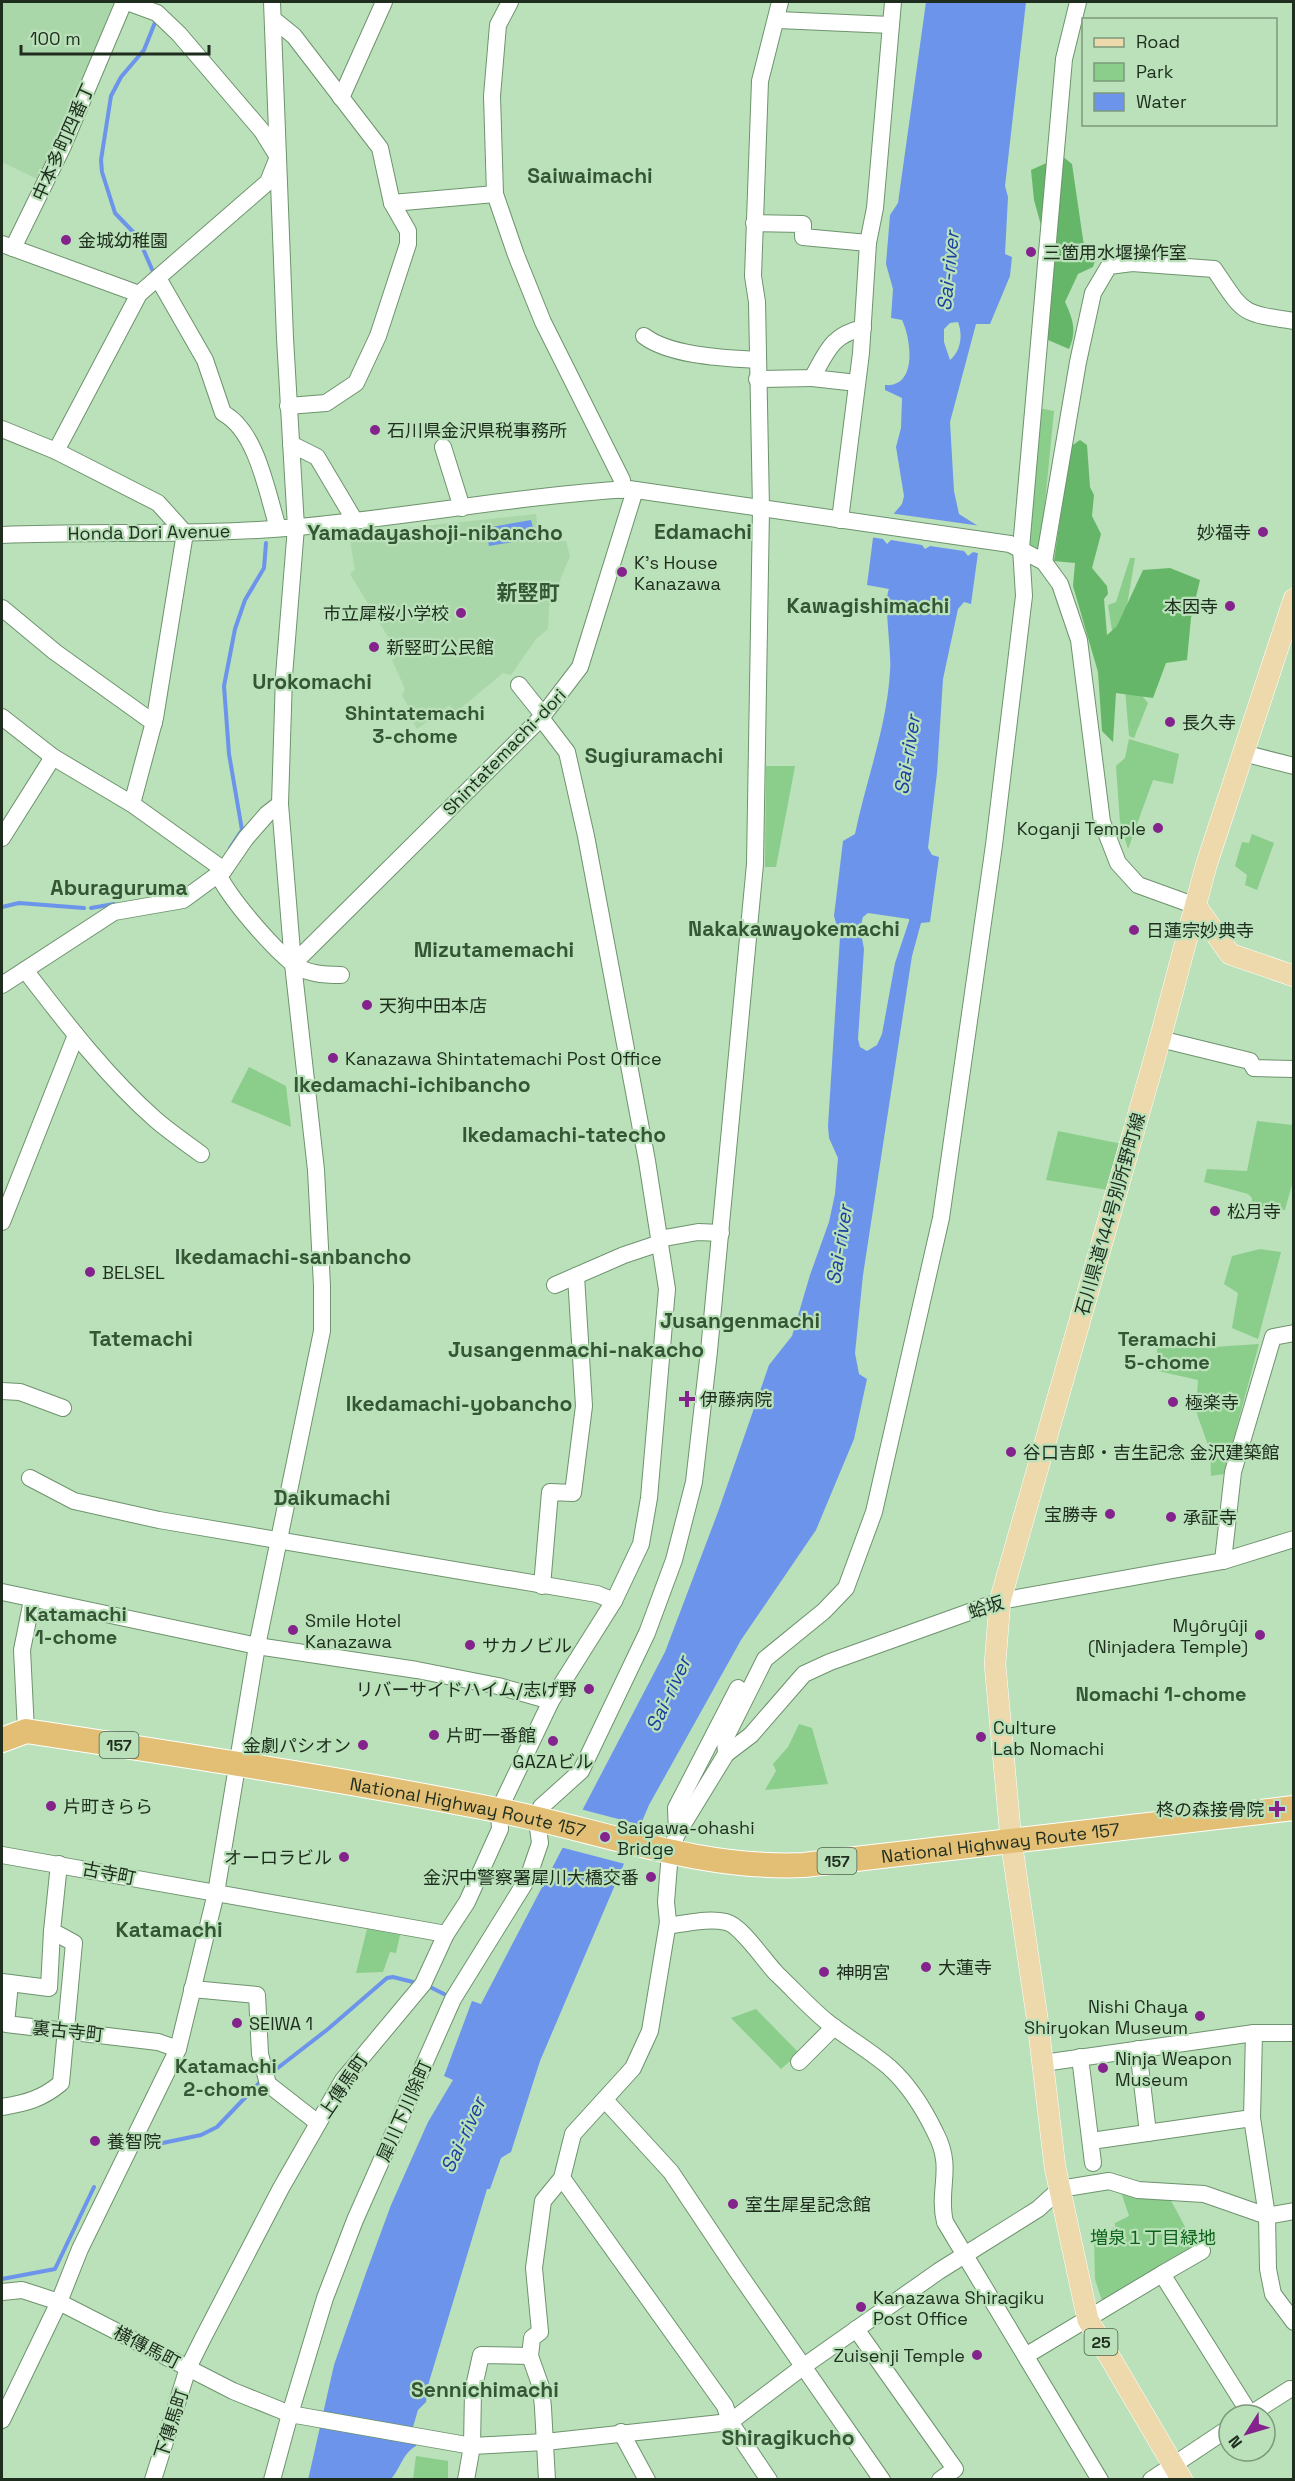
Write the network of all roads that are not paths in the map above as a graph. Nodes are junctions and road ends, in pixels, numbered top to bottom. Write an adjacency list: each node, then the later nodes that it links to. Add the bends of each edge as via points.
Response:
1 (125, 2): 12 (street, via 157,13 179,34 261,131); 17 (street, 中本多町四番丁, via 63,146)
2 (272, 2): 8 (street)
3 (384, 2): 11 (street)
4 (510, 2): 13 (street, via 498,25 492,96)
5 (780, 2): 9 (street)
6 (893, 2): 10 (street)
7 (1078, 2): 41 (street, via 1064,58)
8 (273, 19): 11 (street, via 294,36); 12 (street)
9 (777, 20): 10 (street); 15 (street, via 760,81)
10 (891, 25): 16 (street, via 875,208)
11 (341, 98): 14 (street, via 380,148)
12 (278, 157): 18 (street, via 268,182); 27 (street)
13 (495, 194): 14 (street); 32 (street, via 543,322)
14 (392, 203): 27 (street, via 408,231 408,244 378,336 356,383 326,403)
15 (754, 224): 16 (street, via 803,224 803,237); 23 (street)
16 (868, 243): 21 (street)
17 (7, 246): 19 (street)
18 (158, 278): 19 (street); 38 (street, via 205,360 223,412 251,442)
19 (139, 294): 31 (street)
20 (1293, 321): 42 (street, via 1253,315 1234,302 1214,269 1132,262 1109,266 1093,293)
21 (863, 327): 24 (street, via 845,332 831,344); 26 (street)
22 (644, 336): 23 (street, via 656,345 706,358)
23 (757, 360): 25 (street)
24 (812, 378): 25 (street); 26 (street)
25 (757, 379): 34 (street)
26 (857, 383): 35 (street)
27 (288, 406): 29 (street)
28 (2, 429): 31 (street)
29 (291, 444): 36 (street, via 317,457); 37 (street)
30 (443, 447): 33 (street)
31 (56, 450): 39 (street, via 158,503)
32 (628, 490): 33 (street, Honda Dori Avenue, via 578,492); 34 (street, Honda Dori Avenue); 46 (street, Shintatemachi-dori, via 580,667)
33 (462, 508): 36 (street, Honda Dori Avenue)
34 (761, 509): 35 (street, Honda Dori Avenue); 67 (street, via 755,864)
35 (844, 520): 41 (street, Honda Dori Avenue)
36 (355, 521): 37 (street, Honda Dori Avenue)
37 (296, 527): 38 (street, Honda Dori Avenue); 53 (street, via 284,676)
38 (278, 528): 39 (street, Honda Dori Avenue)
39 (185, 533): 40 (street, Honda Dori Avenue); 48 (street)
40 (2, 535)
41 (1016, 546): 42 (street); 79 (street, via 1024,596 994,845 941,1218 874,1512)
42 (1044, 562): 56 (street, via 1060,584 1079,640 1102,822 1118,863 1138,885)
43 (1293, 599): 49 (main road, 石川県道144号別所野町線)
44 (2, 608): 48 (street, via 57,654)
45 (519, 685): 46 (street, 上傳馬町)
46 (542, 716): 57 (street, Shintatemachi-dori); 68 (street, 上傳馬町, via 567,752 586,836)
47 (2, 717): 50 (street)
48 (154, 723): 52 (street)
49 (1242, 753): 51 (street); 56 (main road, 石川県道144号別所野町線)
50 (53, 757): 52 (street); 54 (street)
51 (1293, 766)
52 (132, 804): 55 (street)
53 (280, 804): 55 (street, via 253,830); 57 (street)
54 (2, 838)
55 (221, 872): 57 (street, via 243,911); 58 (street, via 183,900 114,912)
56 (1196, 906): 60 (main road, via 1230,954); 63 (main road, 石川県道144号別所野町線)
57 (293, 964): 59 (street, via 312,973); 76 (street, via 316,1170 322,1331)
58 (25, 970): 61 (street); 62 (street)
59 (341, 975)
60 (1293, 976)
61 (2, 985)
62 (76, 1035): 65 (street, via 158,1122); 66 (street)
63 (1160, 1039): 64 (street, via 1250,1061 1254,1068); 83 (main road, 石川県道144号別所野町線)
64 (1293, 1069)
65 (201, 1154)
66 (2, 1222)
67 (721, 1233): 68 (street, via 698,1232); 92 (street, via 694,1482 674,1560 647,1633 581,1771 546,1800)
68 (659, 1241): 69 (street); 82 (street, 上傳馬町, via 667,1289 649,1498 641,1544)
69 (576, 1276): 70 (street); 78 (street, via 584,1406 573,1493 550,1492)
70 (555, 1285)
71 (1293, 1333): 77 (street, via 1273,1337 1233,1472)
72 (2, 1391): 73 (street, via 20,1392)
73 (63, 1408)
74 (30, 1478): 76 (street, via 74,1501)
75 (1289, 1540): 77 (street, 蛤坂)
76 (280, 1541): 78 (street); 84 (street)
77 (1223, 1561): 83 (street, 蛤坂)
78 (542, 1586): 82 (street, via 597,1594)
79 (846, 1588): 88 (street, via 765,1659 725,1739); 94 (street, via 825,1596 762,1648 676,1808)
80 (2, 1592): 81 (street)
81 (32, 1600): 84 (street); 86 (street, via 22,1650)
82 (614, 1601): 85 (street, 上傳馬町)
83 (1000, 1601): 88 (street, 蛤坂, via 804,1674 751,1735); 93 (main road, 石川県道144号別所野町線, via 995,1664)
84 (257, 1646): 85 (street, via 417,1670); 89 (street)
85 (551, 1701): 91 (street, 上傳馬町)
86 (26, 1731): 87 (highway, National Highway Route 157 / 157); 89 (highway, National Highway Route 157 / 157)
87 (2, 1740)
88 (726, 1754): 94 (street)
89 (238, 1765): 91 (highway, National Highway Route 157 / 157); 97 (street)
90 (1293, 1808): 93 (highway, National Highway Route 157 / 157)
91 (499, 1810): 92 (highway, National Highway Route 157 / 157); 100 (street, 上傳馬町, via 500,1829 467,1902)
92 (542, 1822): 94 (highway, National Highway Route 157 / 157); 138 (street, 犀川下川除町, via 540,1843 528,1878 453,1999 355,2220 325,2298)
93 (1011, 1840): 94 (highway, National Highway Route 157 / 157, via 764,1867); 111 (main road, 25)
94 (670, 1846): 98 (street)
95 (2, 1855): 96 (street, 古寺町)
96 (59, 1864): 97 (street, 古寺町); 99 (street)
97 (216, 1893): 100 (street, 古寺町); 102 (street)
98 (668, 1922): 103 (street, via 728,1922); 112 (street, via 650,2031 633,2068)
99 (52, 1931): 101 (street, via 49,1988); 104 (street, via 74,1943)
100 (447, 1934): 115 (street, 上傳馬町, via 423,1984 343,2080)
101 (6, 1982): 104 (street, 裏古寺町, via 6,2024)
102 (192, 1989): 107 (street); 115 (street, via 257,1995 260,2054 266,2077 289,2102)
103 (834, 2027): 110 (street); 124 (street, via 902,2080 936,2133 947,2171 941,2205 945,2222)
104 (66, 2030): 107 (street, 裏古寺町, via 158,2042); 113 (street, via 61,2083 38,2099)
105 (1254, 2033): 106 (street); 108 (street); 114 (street)
106 (1293, 2033)
107 (178, 2049): 127 (street, via 80,2249)
108 (1138, 2049): 109 (street); 116 (street)
109 (1080, 2057): 111 (street); 117 (street)
110 (799, 2062)
111 (1042, 2063): 120 (main road, 25)
112 (605, 2100): 119 (street, via 573,2134); 133 (street, via 671,2172)
113 (2, 2107)
114 (1252, 2118): 116 (street); 122 (street)
115 (318, 2122): 134 (street, 上傳馬町)
116 (1149, 2133): 117 (street)
117 (1091, 2141): 118 (street)
118 (1093, 2163)
119 (562, 2178): 132 (street, via 543,2201 534,2268 540,2332 532,2338); 140 (street, via 725,2406)
120 (1060, 2189): 122 (street, via 1109,2181 1138,2190 1204,2194); 124 (street, via 1038,2209); 128 (main road, 25)
121 (1293, 2211): 122 (street)
122 (1267, 2216): 129 (street, via 1268,2269 1273,2294)
123 (1202, 2251): 125 (street)
124 (964, 2254): 130 (street); 131 (street)
125 (1162, 2274): 128 (street); 136 (street)
126 (2, 2292): 127 (street, 横傳馬町, via 22,2290)
127 (59, 2302): 134 (street, 横傳馬町); 139 (street)
128 (1088, 2320): 131 (street); 145 (main road, 25)
129 (1293, 2322)
130 (856, 2329): 133 (street); 153 (street, via 955,2469)
131 (1027, 2355): 154 (street)
132 (530, 2356): 143 (street, via 541,2387); 144 (street, via 482,2355)
133 (804, 2366): 140 (street); 152 (street)
134 (188, 2368): 138 (street, 横傳馬町); 146 (street, 下傳馬町)
135 (1290, 2389): 137 (street)
136 (1243, 2403)
137 (1268, 2403)
138 (293, 2415): 144 (street, 横傳馬町); 147 (street, 犀川下川除町)
139 (2, 2420)
140 (730, 2422): 141 (street, 横傳馬町); 151 (street)
141 (621, 2432): 143 (street, 横傳馬町); 150 (street)
142 (1217, 2438): 145 (street)
143 (545, 2442): 144 (street, 横傳馬町); 149 (street)
144 (465, 2445): 148 (street)
145 (1178, 2472): 155 (street)
146 (153, 2480)
147 (272, 2480)
148 (466, 2480)
149 (547, 2480)
150 (647, 2480)
151 (769, 2480)
152 (882, 2480)
153 (940, 2480)
154 (1100, 2480)
155 (1151, 2480)

